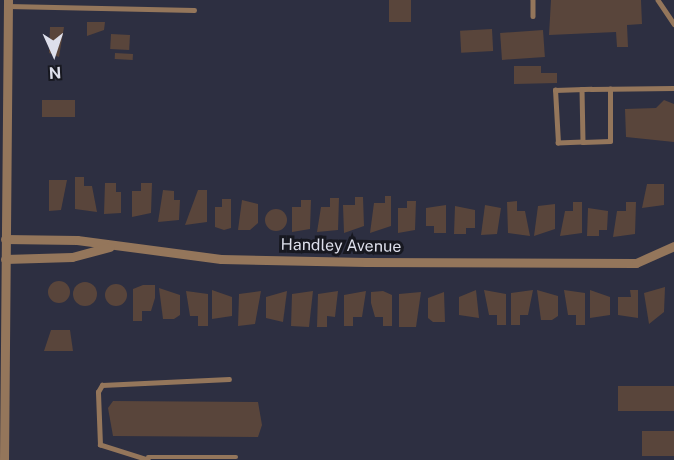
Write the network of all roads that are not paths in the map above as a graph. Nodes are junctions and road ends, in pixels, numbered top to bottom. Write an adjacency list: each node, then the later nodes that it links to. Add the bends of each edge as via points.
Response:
1 (533, 0): 5 (lane)
2 (658, 0): 6 (lane)
3 (5, 4): 4 (lane); 11 (street)
4 (194, 10)
5 (533, 16)
6 (674, 24)
7 (674, 88): 9 (lane)
8 (582, 89): 9 (lane); 10 (lane); 10 (lane, via 555,90 555,139)
9 (610, 89): 10 (lane, via 610,141)
10 (583, 142)
11 (5, 239): 12 (street, Handley Avenue); 14 (street)
12 (116, 246): 13 (street, Handley Avenue, via 221,258 636,263); 14 (street, via 72,257)
13 (674, 246)
14 (3, 254): 18 (street)
15 (229, 379): 17 (lane, via 102,385 98,392 100,445)
16 (236, 457): 17 (lane)
17 (148, 459)
18 (4, 460)

